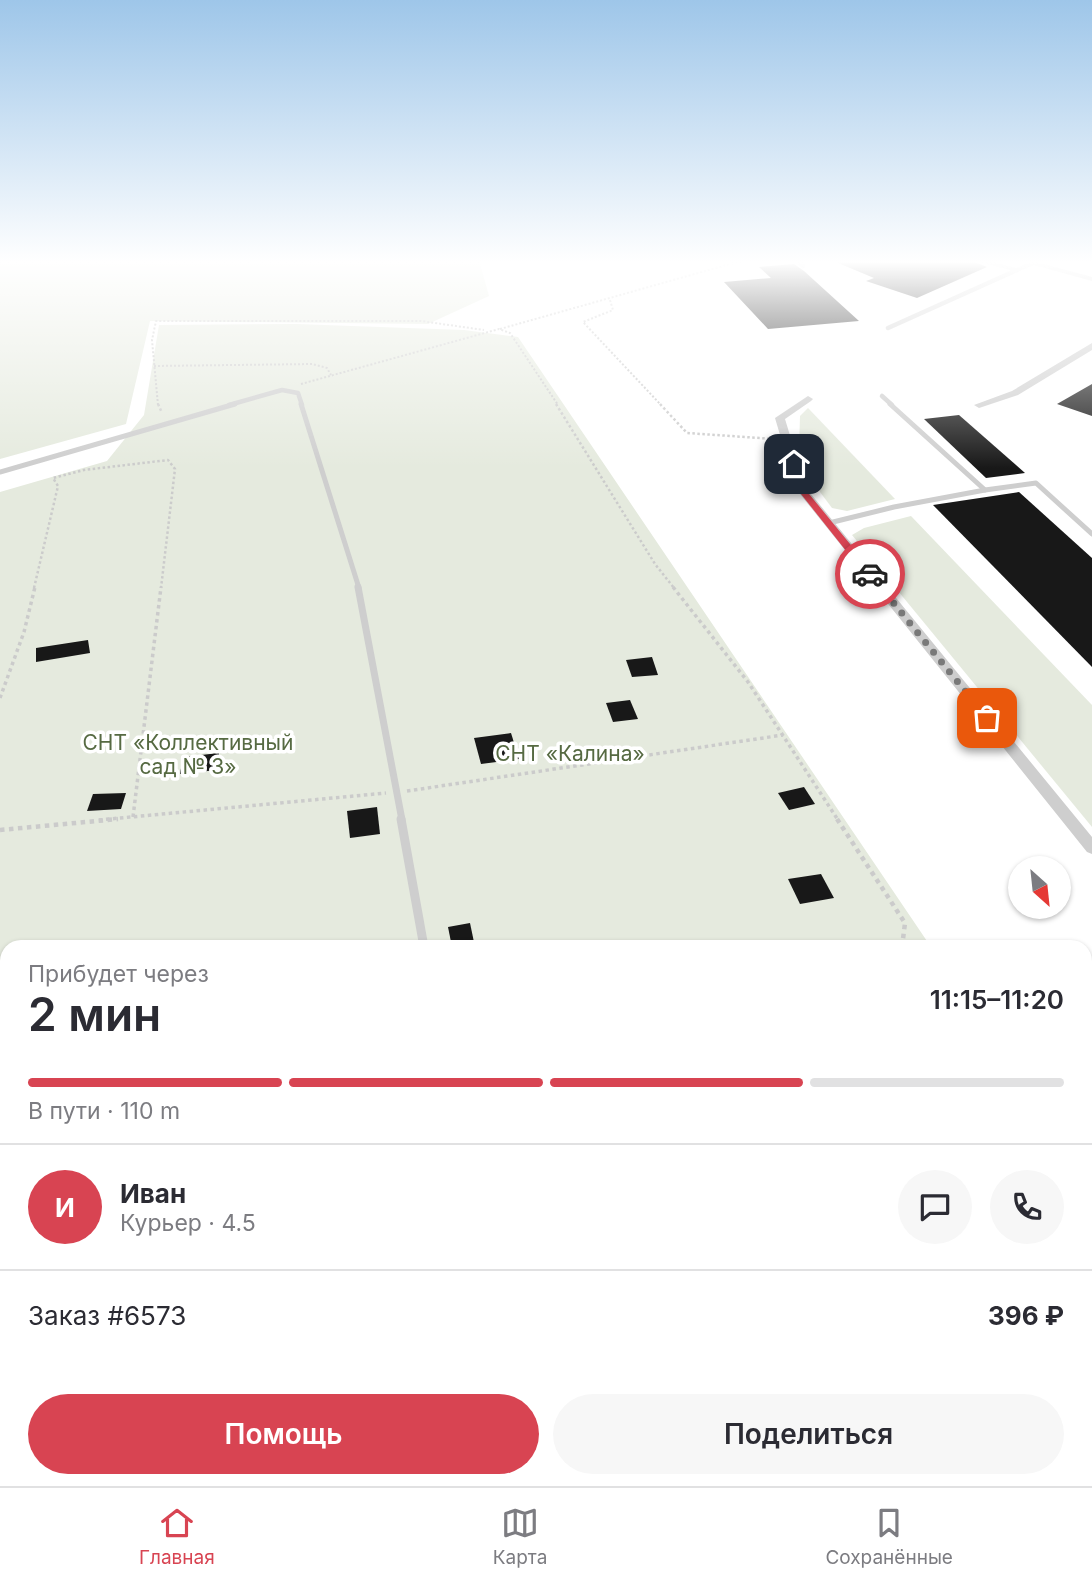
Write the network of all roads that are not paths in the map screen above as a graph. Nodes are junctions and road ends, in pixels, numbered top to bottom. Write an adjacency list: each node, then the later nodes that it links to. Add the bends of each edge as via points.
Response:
1 (1092, 346): 4 (street, via 1015,393)
2 (882, 396): 6 (lane)
3 (808, 399): 7 (street, via 780,418 801,489)
4 (979, 405)
5 (0, 472): 10 (lane, via 282,390 298,393 362,598)
6 (985, 490): 7 (lane); 8 (lane, via 1036,483)
7 (829, 523): 9 (street)
8 (1092, 534)
9 (1092, 848)
10 (423, 940)

